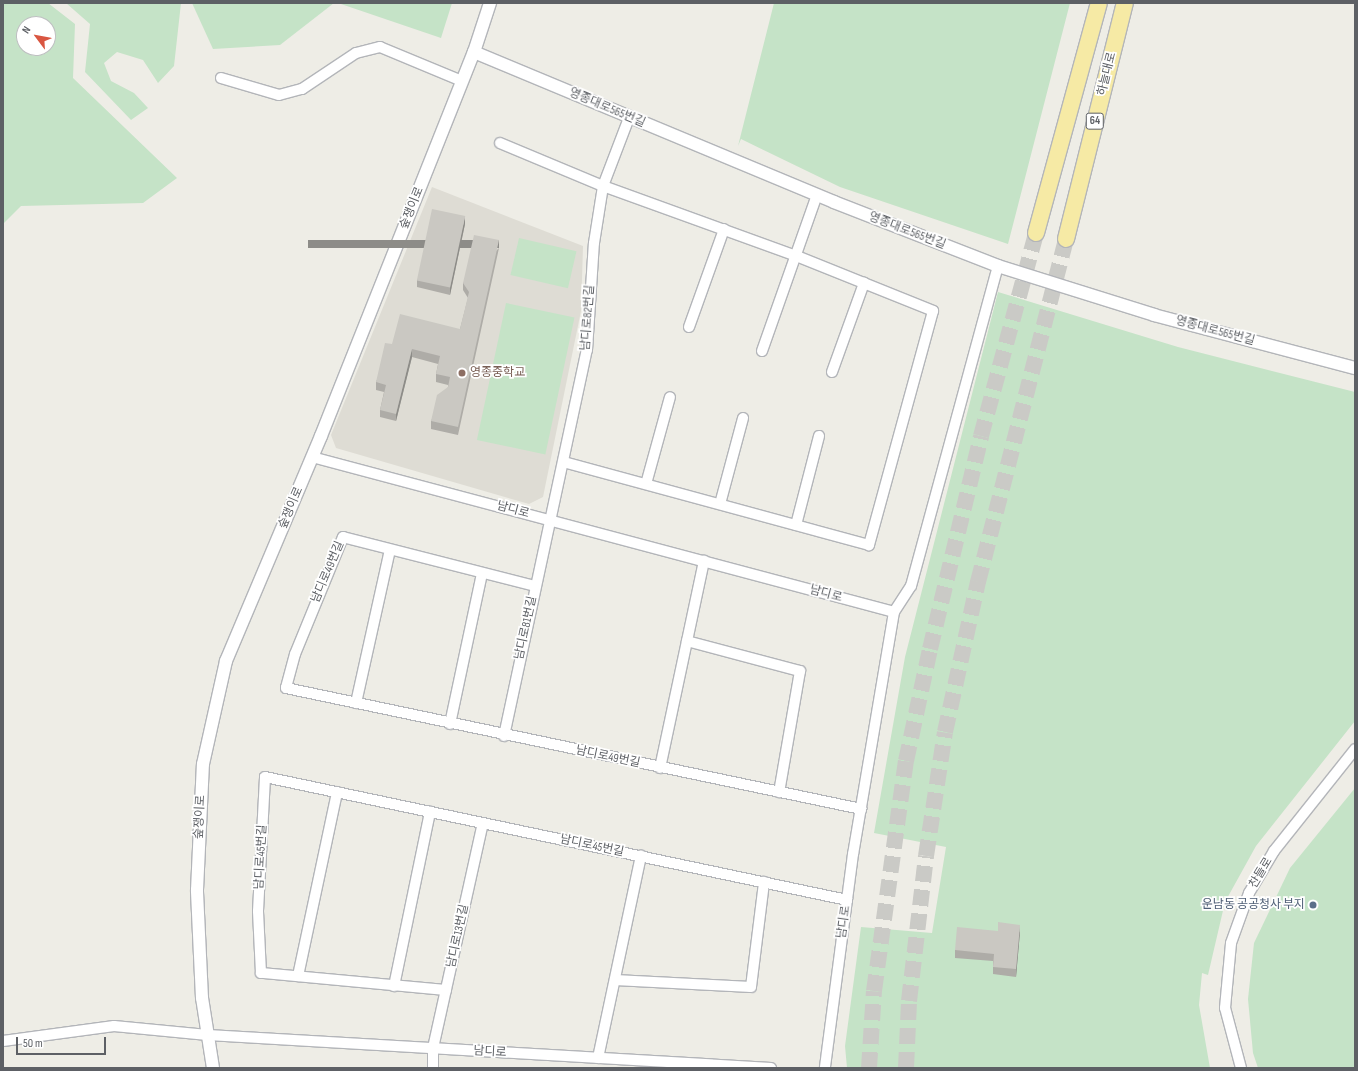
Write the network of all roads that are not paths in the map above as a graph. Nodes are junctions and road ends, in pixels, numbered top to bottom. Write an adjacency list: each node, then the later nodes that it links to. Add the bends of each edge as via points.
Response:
1 (490, 3): 4 (street, 숲쟁이로)
2 (1099, 3): 12 (highway, 64)
3 (1125, 3): 13 (highway, 하늘대로 / 64)
4 (474, 52): 6 (street, 숲쟁이로); 7 (street, 영종대로565번길)
5 (220, 78): 6 (street, via 279,95 302,89 356,53 380,48)
6 (462, 81): 24 (street, 숲쟁이로)
7 (629, 118): 9 (street, 남디로82번길); 10 (street, 영종대로565번길)
8 (500, 144): 9 (street)
9 (604, 186): 11 (street); 25 (street, 남디로82번길, via 594,243 587,350)
10 (817, 195): 14 (street); 15 (street, 영종대로565번길)
11 (724, 229): 14 (street); 17 (street)
12 (1036, 234)
13 (1066, 239)
14 (794, 255): 16 (street); 18 (street)
15 (998, 266): 19 (street, 영종대로565번길, via 1154,315); 34 (street, via 910,586)
16 (864, 283): 20 (street); 29 (street, via 933,310 871,537 869,544)
17 (689, 328)
18 (762, 350)
19 (1355, 368)
20 (832, 372)
21 (670, 397): 26 (street)
22 (742, 418): 27 (street)
23 (819, 436): 29 (street)
24 (312, 457): 28 (street, 남디로); 53 (street, 숲쟁이로, via 226,661 203,764 197,890 202,998)
25 (563, 462): 26 (street); 28 (street, 남디로82번길)
26 (646, 484): 27 (street)
27 (720, 504): 29 (street)
28 (549, 520): 31 (street, 남디로); 33 (street, 남디로81번길)
29 (796, 525)
30 (390, 550): 32 (street); 36 (street); 36 (street, 남디로49번길, via 342,537 295,654 286,688)
31 (704, 561): 34 (street, 남디로); 35 (street)
32 (482, 573): 33 (street); 37 (street)
33 (535, 586): 38 (street, 남디로81번길)
34 (894, 612): 43 (street, 남디로)
35 (687, 641): 40 (street); 42 (street, via 800,671)
36 (356, 704): 37 (street, 남디로49번길)
37 (450, 724): 38 (street, 남디로49번길)
38 (504, 736): 40 (street, 남디로49번길)
39 (1355, 749): 61 (street, 찬들로, via 1274,851 1249,893 1231,943 1225,1008)
40 (660, 768): 42 (street, 남디로49번길)
41 (337, 792): 44 (street, 남디로45번길); 49 (street); 49 (street, 남디로45번길, via 265,777 258,911 261,973)
42 (779, 792): 43 (street, 남디로49번길)
43 (861, 809): 48 (street, 남디로)
44 (430, 812): 45 (street, 남디로45번길); 51 (street)
45 (483, 823): 46 (street, 남디로45번길); 52 (street, 남디로13번길)
46 (641, 856): 47 (street, 남디로45번길); 50 (street)
47 (764, 882): 48 (street, 남디로45번길); 50 (street, via 751,988)
48 (847, 900): 60 (street, 남디로)
49 (298, 976): 51 (street, 남디로45번길)
50 (615, 980): 56 (street)
51 (394, 986): 52 (street, 남디로45번길)
52 (446, 990): 55 (street, 남디로13번길)
53 (208, 1035): 54 (street, via 114,1026); 55 (street, 남디로); 57 (street, 숲쟁이로)
54 (3, 1041)
55 (434, 1048): 56 (street, 남디로); 58 (street, 남디로13번길)
56 (598, 1058): 59 (street, 남디로)
57 (213, 1068)
58 (433, 1068)
59 (771, 1068)
60 (825, 1068)
61 (1241, 1068)

